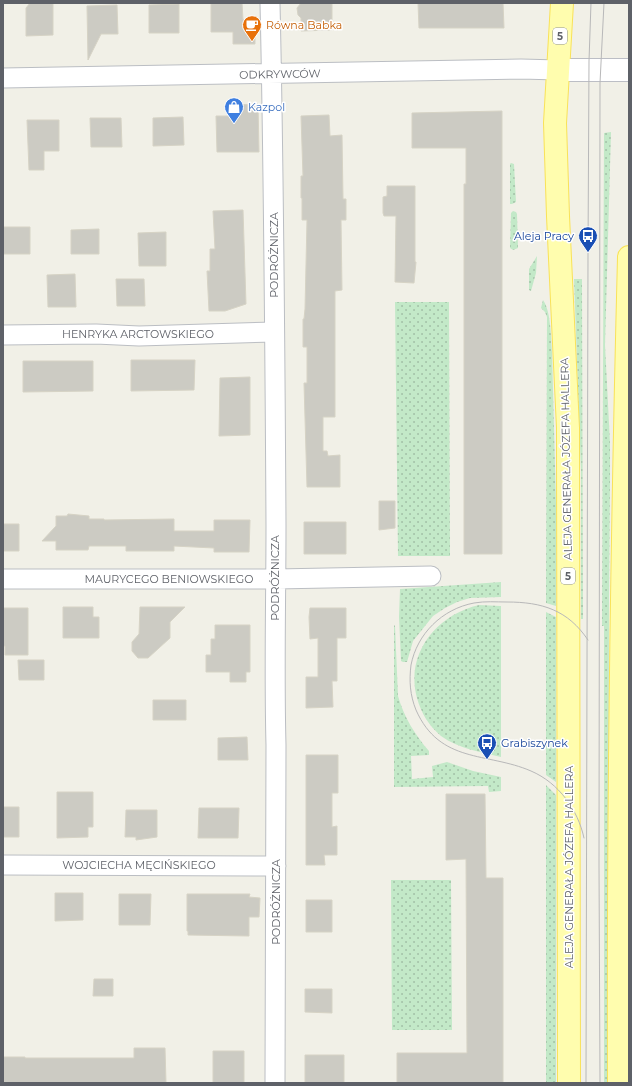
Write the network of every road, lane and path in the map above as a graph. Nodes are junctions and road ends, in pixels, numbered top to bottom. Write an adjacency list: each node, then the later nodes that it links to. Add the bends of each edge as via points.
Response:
1 (270, 3): 5 (street, PODRÓŻNICZA)
2 (562, 3): 3 (main road, ALEJA GENERAŁA JÓZEFA HALLERA / 5)
3 (558, 70): 4 (street); 5 (street, ODKRYWCÓW); 18 (main road, ALEJA GENERAŁA JÓZEFA HALLERA / 5, via 555,123 568,428)
4 (629, 70)
5 (272, 74): 6 (street, ODKRYWCÓW); 8 (street, PODRÓŻNICZA)
6 (3, 78)
7 (629, 257): 13 (main road, via 624,440)
8 (274, 332): 9 (street, HENRYKA ARCTOWSKIEGO, via 139,336); 12 (street, PODRÓŻNICZA)
9 (3, 335)
10 (431, 576): 12 (street, MAURYCEGO BENIOWSKIEGO)
11 (3, 579): 12 (street, MAURYCEGO BENIOWSKIEGO)
12 (276, 579): 15 (street, PODRÓŻNICZA)
13 (625, 682): 16 (main road)
14 (3, 865): 15 (street, WOJCIECHA MĘCIŃSKIEGO)
15 (276, 866): 17 (street, PODRÓŻNICZA)
16 (622, 1077)
17 (275, 1083)
18 (569, 1083)

